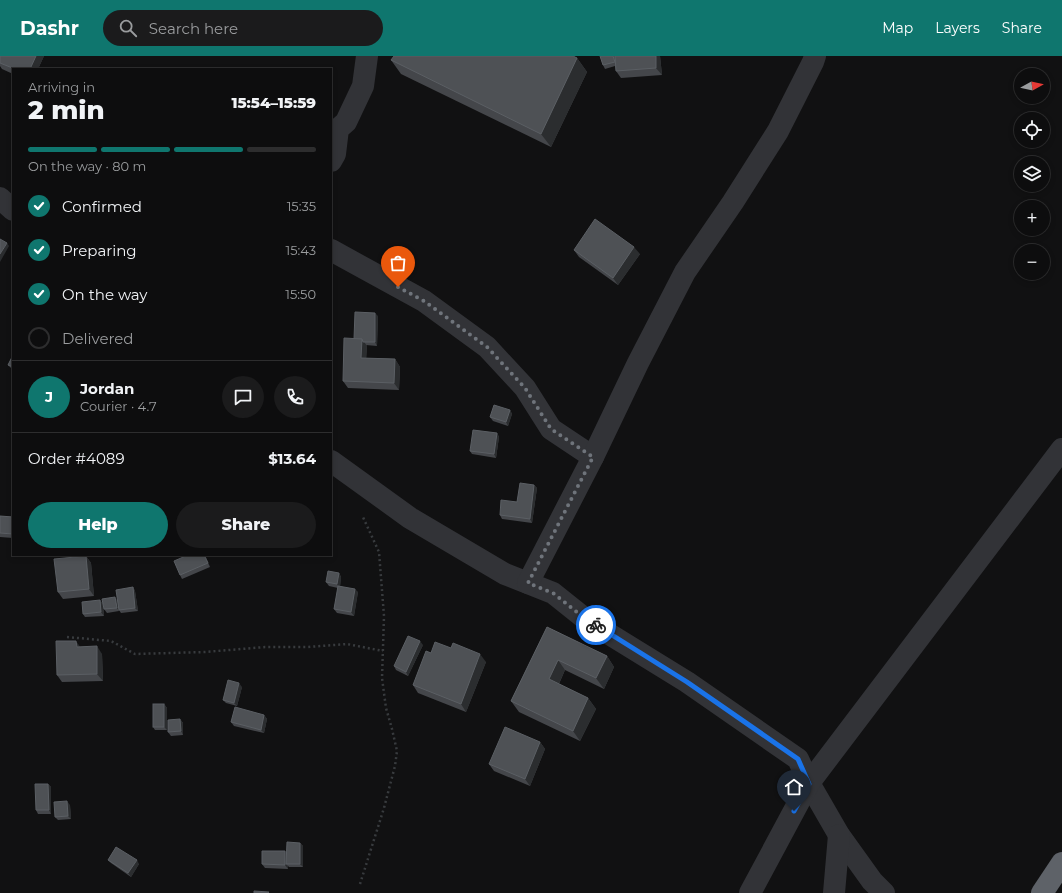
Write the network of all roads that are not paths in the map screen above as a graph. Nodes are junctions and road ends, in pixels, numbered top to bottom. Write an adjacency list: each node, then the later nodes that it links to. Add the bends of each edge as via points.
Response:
1 (367, 56): 3 (street, via 363,86 346,122 338,129)
2 (815, 56): 8 (street, via 778,131 685,272)
3 (332, 160)
4 (0, 198): 5 (street)
5 (12, 209)
6 (332, 251): 8 (street, via 424,301 487,347 525,388 551,429)
7 (1062, 449): 11 (street)
8 (593, 457): 10 (street)
9 (332, 462): 10 (street, via 410,518 505,574)
10 (528, 583): 11 (street, via 553,593 588,621 687,682 798,759)
11 (809, 784): 12 (street); 14 (street)
12 (839, 835): 15 (street); 16 (street, via 872,881)
13 (1062, 863): 17 (highway)
14 (750, 893)
15 (834, 893)
16 (884, 893)
17 (1042, 893)

